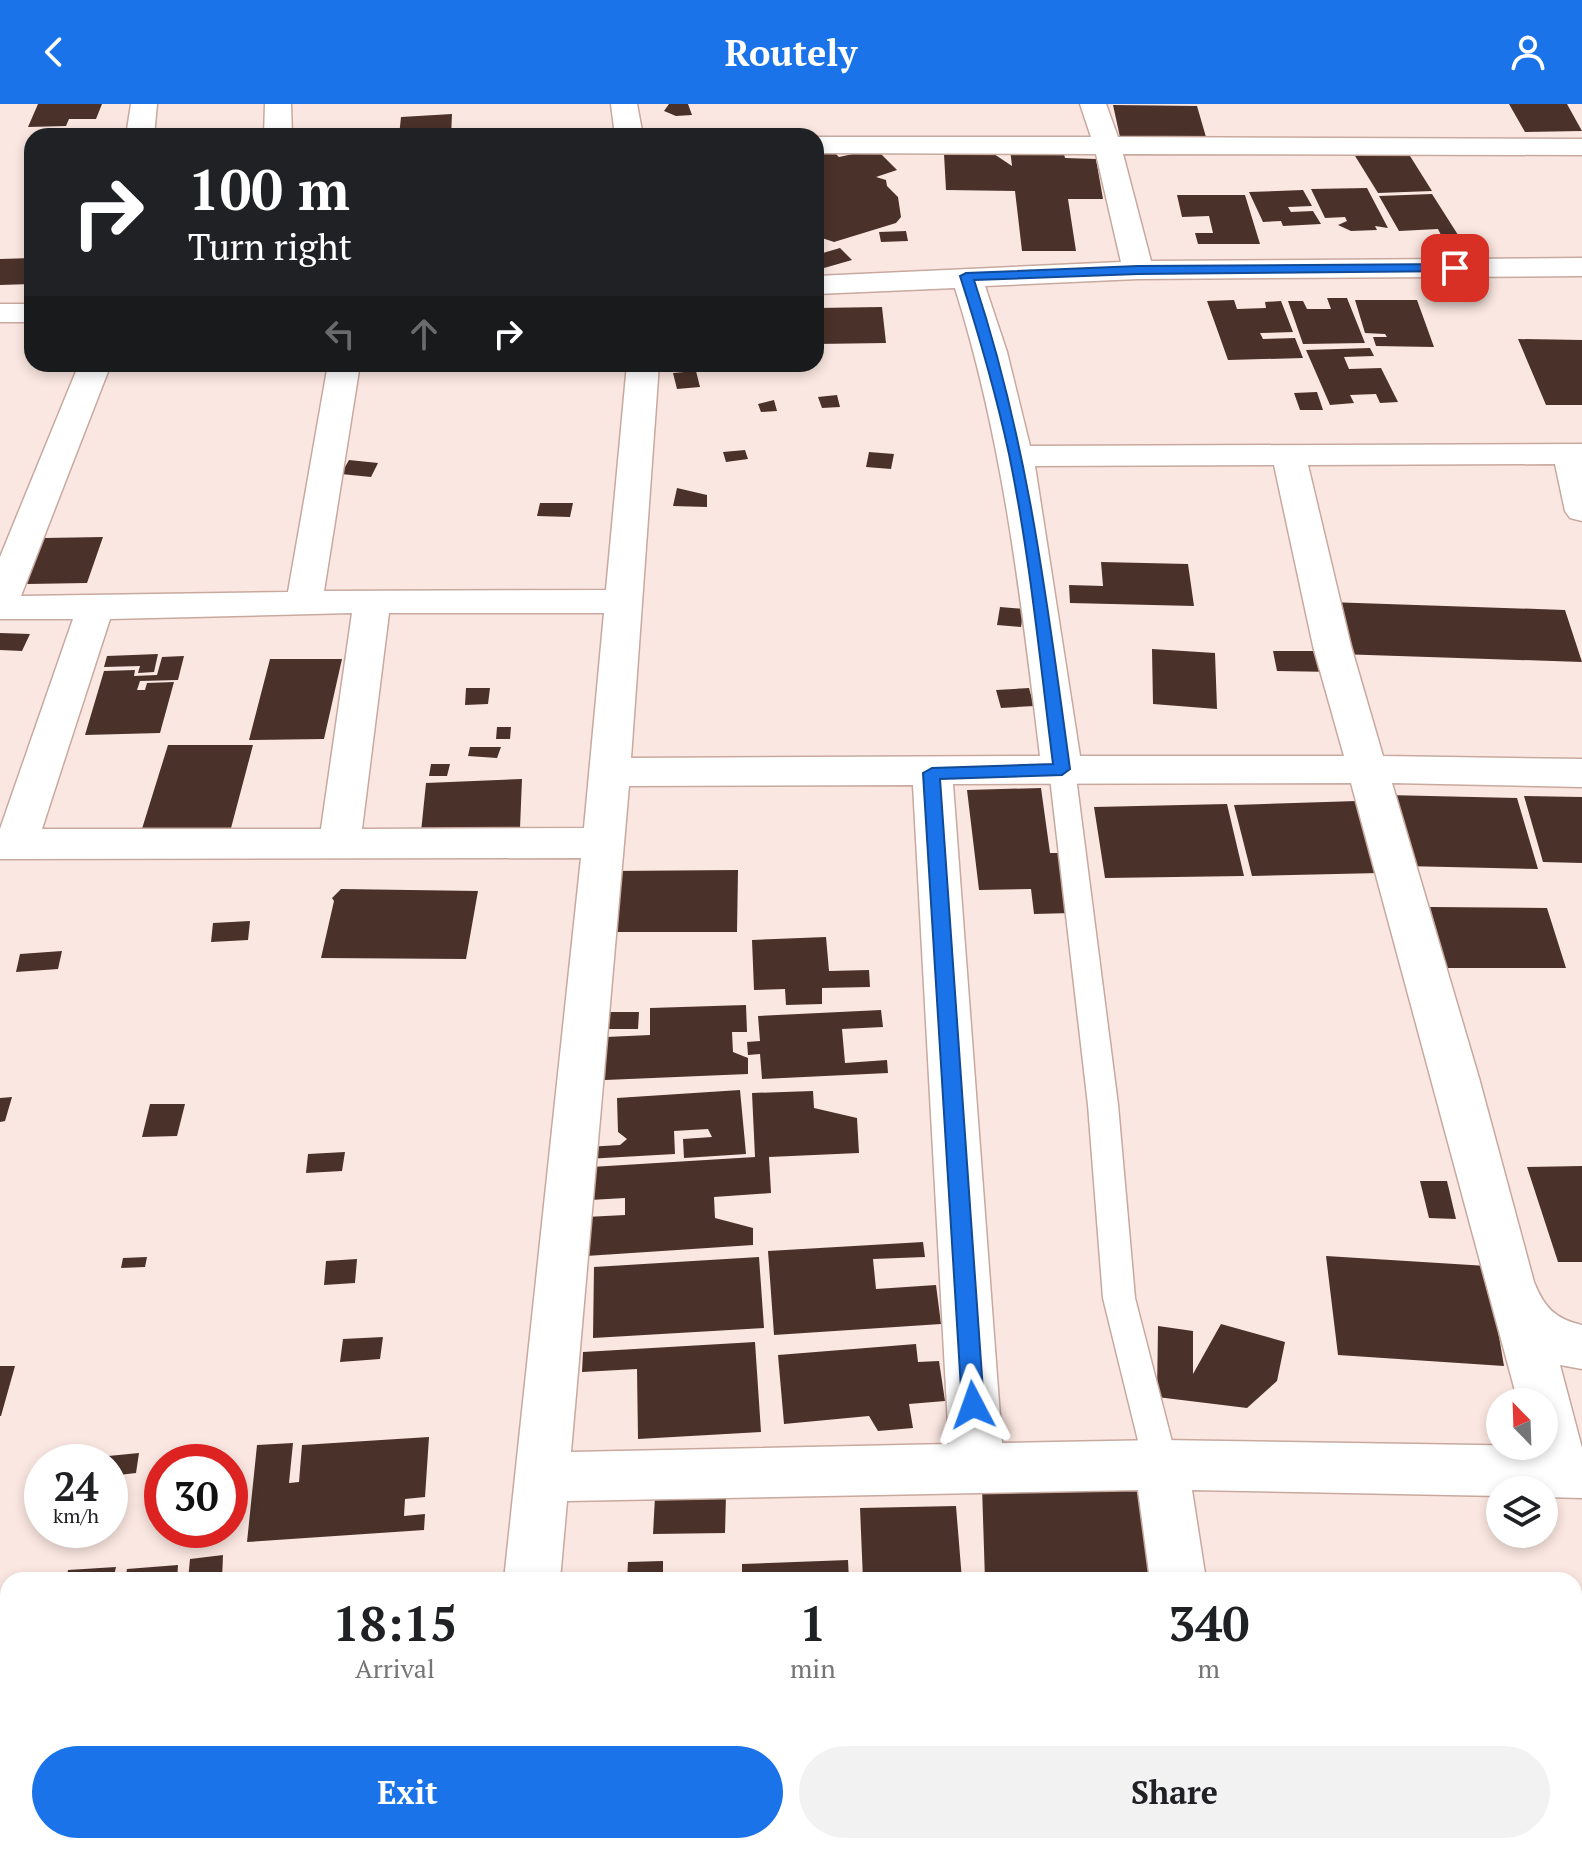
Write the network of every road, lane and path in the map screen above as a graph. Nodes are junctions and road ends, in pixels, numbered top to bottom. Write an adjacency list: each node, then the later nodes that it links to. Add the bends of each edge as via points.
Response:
1 (144, 104): 5 (street)
2 (278, 104): 6 (street)
3 (624, 104): 7 (street)
4 (1093, 104): 8 (street)
5 (141, 128)
6 (278, 128)
7 (628, 128)
8 (1107, 144): 9 (street); 10 (street); 12 (street)
9 (824, 145)
10 (1582, 147)
11 (1582, 267): 12 (street)
12 (1138, 270): 13 (street)
13 (966, 276): 14 (street); 22 (street)
14 (824, 285)
15 (0, 313): 16 (street)
16 (24, 313)
17 (92, 372): 27 (street)
18 (343, 372): 25 (street)
19 (642, 372): 26 (street)
20 (1288, 454): 21 (street); 22 (street); 29 (street)
21 (1576, 454): 23 (street)
22 (1016, 456): 30 (street)
23 (1582, 511)
24 (372, 601): 25 (street); 26 (street); 34 (street)
25 (304, 602): 28 (street)
26 (624, 602): 31 (street)
27 (0, 604): 28 (street)
28 (95, 608): 36 (street)
29 (1366, 767): 30 (street); 33 (street); 37 (street)
30 (1062, 769): 32 (street); 41 (lane, via 1103,1105 1119,1298)
31 (610, 772): 32 (street); 35 (street)
32 (932, 773): 42 (street)
33 (1582, 773)
34 (340, 843): 35 (street); 36 (street)
35 (603, 843): 44 (street)
36 (8, 844)
37 (1523, 1318): 38 (street, via 1550,1340); 39 (street)
38 (1582, 1347)
39 (1540, 1388)
40 (1558, 1437): 43 (street)
41 (1161, 1465): 42 (street); 43 (street); 46 (street)
42 (977, 1468): 44 (street)
43 (1572, 1472)
44 (542, 1477): 45 (street)
45 (533, 1572)
46 (1177, 1572)

